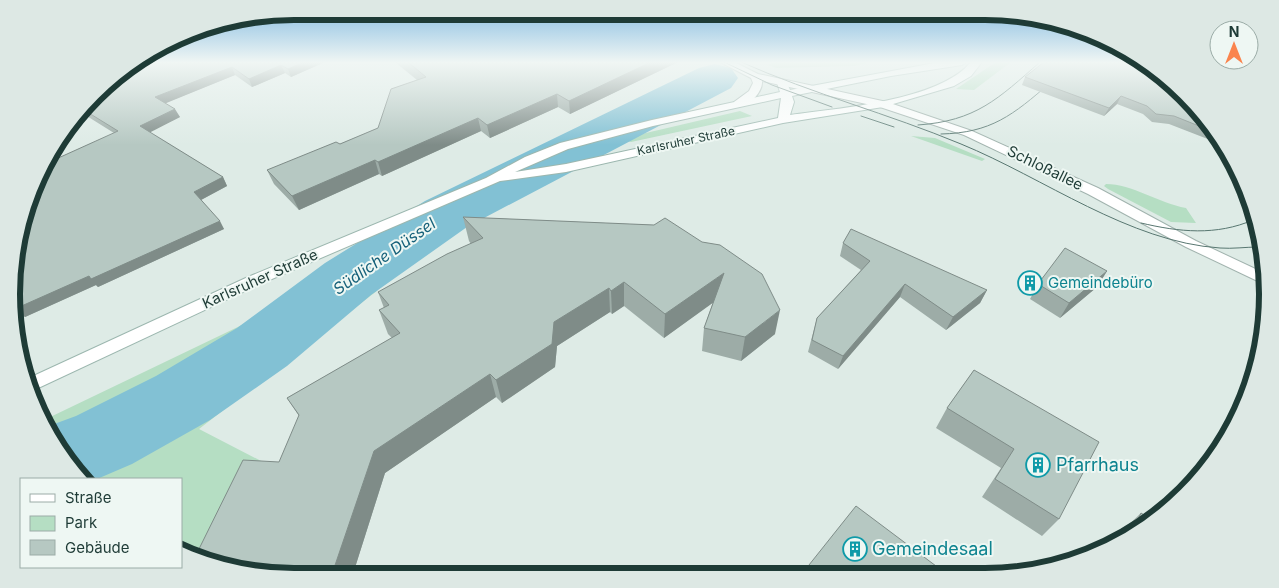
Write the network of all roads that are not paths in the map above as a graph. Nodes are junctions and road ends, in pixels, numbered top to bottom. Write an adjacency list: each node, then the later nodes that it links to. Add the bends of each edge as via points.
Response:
1 (756, 89): 7 (main road)
2 (784, 89): 6 (main road)
3 (809, 89): 6 (main road, Karlsruher Straße)
4 (813, 89): 8 (main road, Schloßallee)
5 (936, 89): 8 (main road, Karlsruher Straße)
6 (786, 94): 7 (main road, Karlsruher Straße); 9 (main road, via 788,102)
7 (738, 104): 10 (main road, Karlsruher Straße)
8 (883, 104): 9 (main road, Karlsruher Straße); 13 (main road, Schloßallee, via 968,133 1028,159)
9 (783, 120): 11 (main road, Karlsruher Straße)
10 (611, 133): 11 (main road, via 606,145 608,150); 12 (main road, Karlsruher Straße, via 564,146)
11 (621, 155): 12 (main road, Karlsruher Straße)
12 (490, 181): 14 (main road, Karlsruher Straße, via 370,229)
13 (1258, 276)
14 (35, 383)

